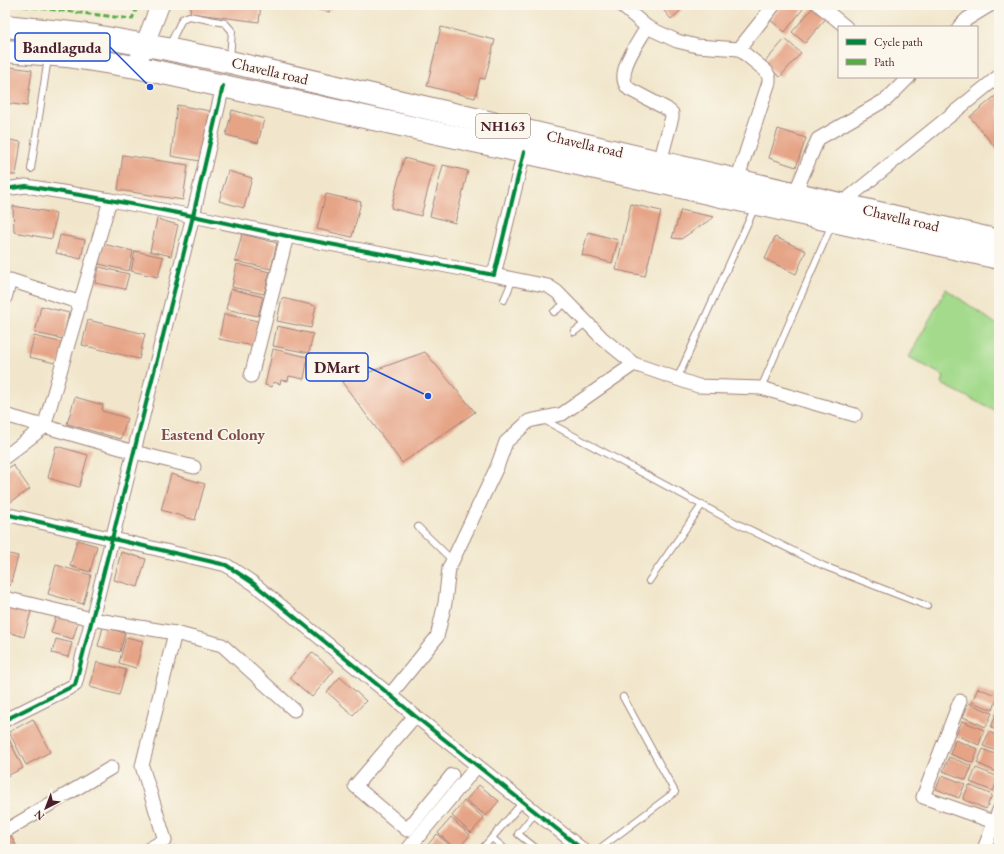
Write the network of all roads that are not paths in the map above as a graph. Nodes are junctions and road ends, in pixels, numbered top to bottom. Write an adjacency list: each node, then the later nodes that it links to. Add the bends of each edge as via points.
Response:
1 (160, 5): 10 (street)
2 (621, 5): 9 (street)
3 (774, 5): 12 (street)
4 (819, 5): 7 (street)
5 (990, 5): 8 (street)
6 (5, 26): 10 (highway, Chavella road / NH163, via 71,33)
7 (845, 26)
8 (960, 26)
9 (647, 27): 12 (street, via 677,41 697,46); 21 (street, via 626,63 623,80 629,89 672,113)
10 (144, 46): 11 (highway, Chavella road / NH163); 16 (street)
11 (168, 49): 15 (highway, Chavella road / NH163); 15 (lane, via 182,19 189,16 226,23 232,31)
12 (739, 49): 23 (street, via 766,71 769,82)
13 (5, 51): 14 (highway, Chavella road / NH163)
14 (48, 55): 16 (highway, Chavella road / NH163); 22 (lane)
15 (230, 62): 21 (highway, Chavella road / NH163)
16 (136, 67): 19 (highway, Chavella road / NH163)
17 (999, 76): 28 (street)
18 (908, 78): 25 (street, via 887,99 818,139)
19 (223, 86): 20 (highway, Chavella road / NH163); 29 (street)
20 (524, 152): 27 (highway, Chavella road / NH163); 33 (street)
21 (660, 162): 23 (highway, Chavella road / NH163)
22 (31, 169)
23 (737, 180): 25 (highway, Chavella road / NH163)
24 (5, 189): 26 (street, via 26,186)
25 (795, 194): 28 (highway, Chavella road / NH163)
26 (110, 200): 29 (street); 38 (street)
27 (756, 204): 28 (highway, Chavella road / NH163); 44 (lane)
28 (837, 213): 31 (highway, Chavella road / NH163); 32 (highway, Chavella road / NH163); 45 (lane)
29 (193, 216): 30 (street); 50 (street)
30 (287, 236): 33 (street); 43 (street)
31 (999, 241)
32 (999, 258)
33 (494, 275): 34 (street)
34 (513, 279): 36 (lane); 37 (street, via 548,286)
35 (5, 298): 38 (street, via 10,280)
36 (504, 300)
37 (567, 302): 39 (lane); 40 (street)
38 (81, 303): 49 (street)
39 (554, 312)
40 (587, 322): 41 (lane); 42 (street)
41 (574, 332)
42 (634, 364): 44 (street); 48 (street, via 562,414)
43 (251, 376)
44 (677, 379): 45 (street, via 698,386)
45 (761, 388): 47 (street)
46 (5, 415): 49 (street)
47 (856, 415)
48 (540, 419): 53 (lane); 57 (street, via 529,421 506,442 497,467)
49 (44, 427): 50 (street); 51 (street)
50 (134, 452): 52 (street); 56 (street)
51 (5, 457)
52 (194, 466)
53 (702, 505): 58 (lane); 60 (lane, via 824,566)
54 (5, 514): 56 (street)
55 (418, 527): 57 (lane)
56 (112, 539): 61 (street); 63 (street, via 226,565 253,583)
57 (452, 561): 63 (street, via 437,637)
58 (649, 582)
59 (5, 598): 61 (street)
60 (927, 606)
61 (92, 618): 62 (street); 68 (street, via 75,685)
62 (175, 633): 66 (street, via 222,645); 78 (street, via 142,766 165,840)
63 (390, 695): 67 (street)
64 (623, 697): 84 (lane, via 675,792)
65 (960, 701): 75 (street, via 923,797)
66 (294, 710)
67 (415, 716): 69 (street); 71 (street, via 355,786 407,830)
68 (5, 720)
69 (477, 766): 72 (street); 79 (street)
70 (111, 768): 76 (street)
71 (452, 775)
72 (523, 802): 74 (street); 77 (lane)
73 (999, 810): 75 (street)
74 (536, 812): 82 (lane, via 518,834); 83 (street)
75 (996, 823): 85 (street)
76 (5, 831)
77 (492, 838): 80 (lane); 81 (lane)
78 (149, 849)
79 (408, 849)
80 (482, 849)
81 (504, 849)
82 (537, 849)
83 (582, 849)
84 (599, 849)
85 (984, 849)

